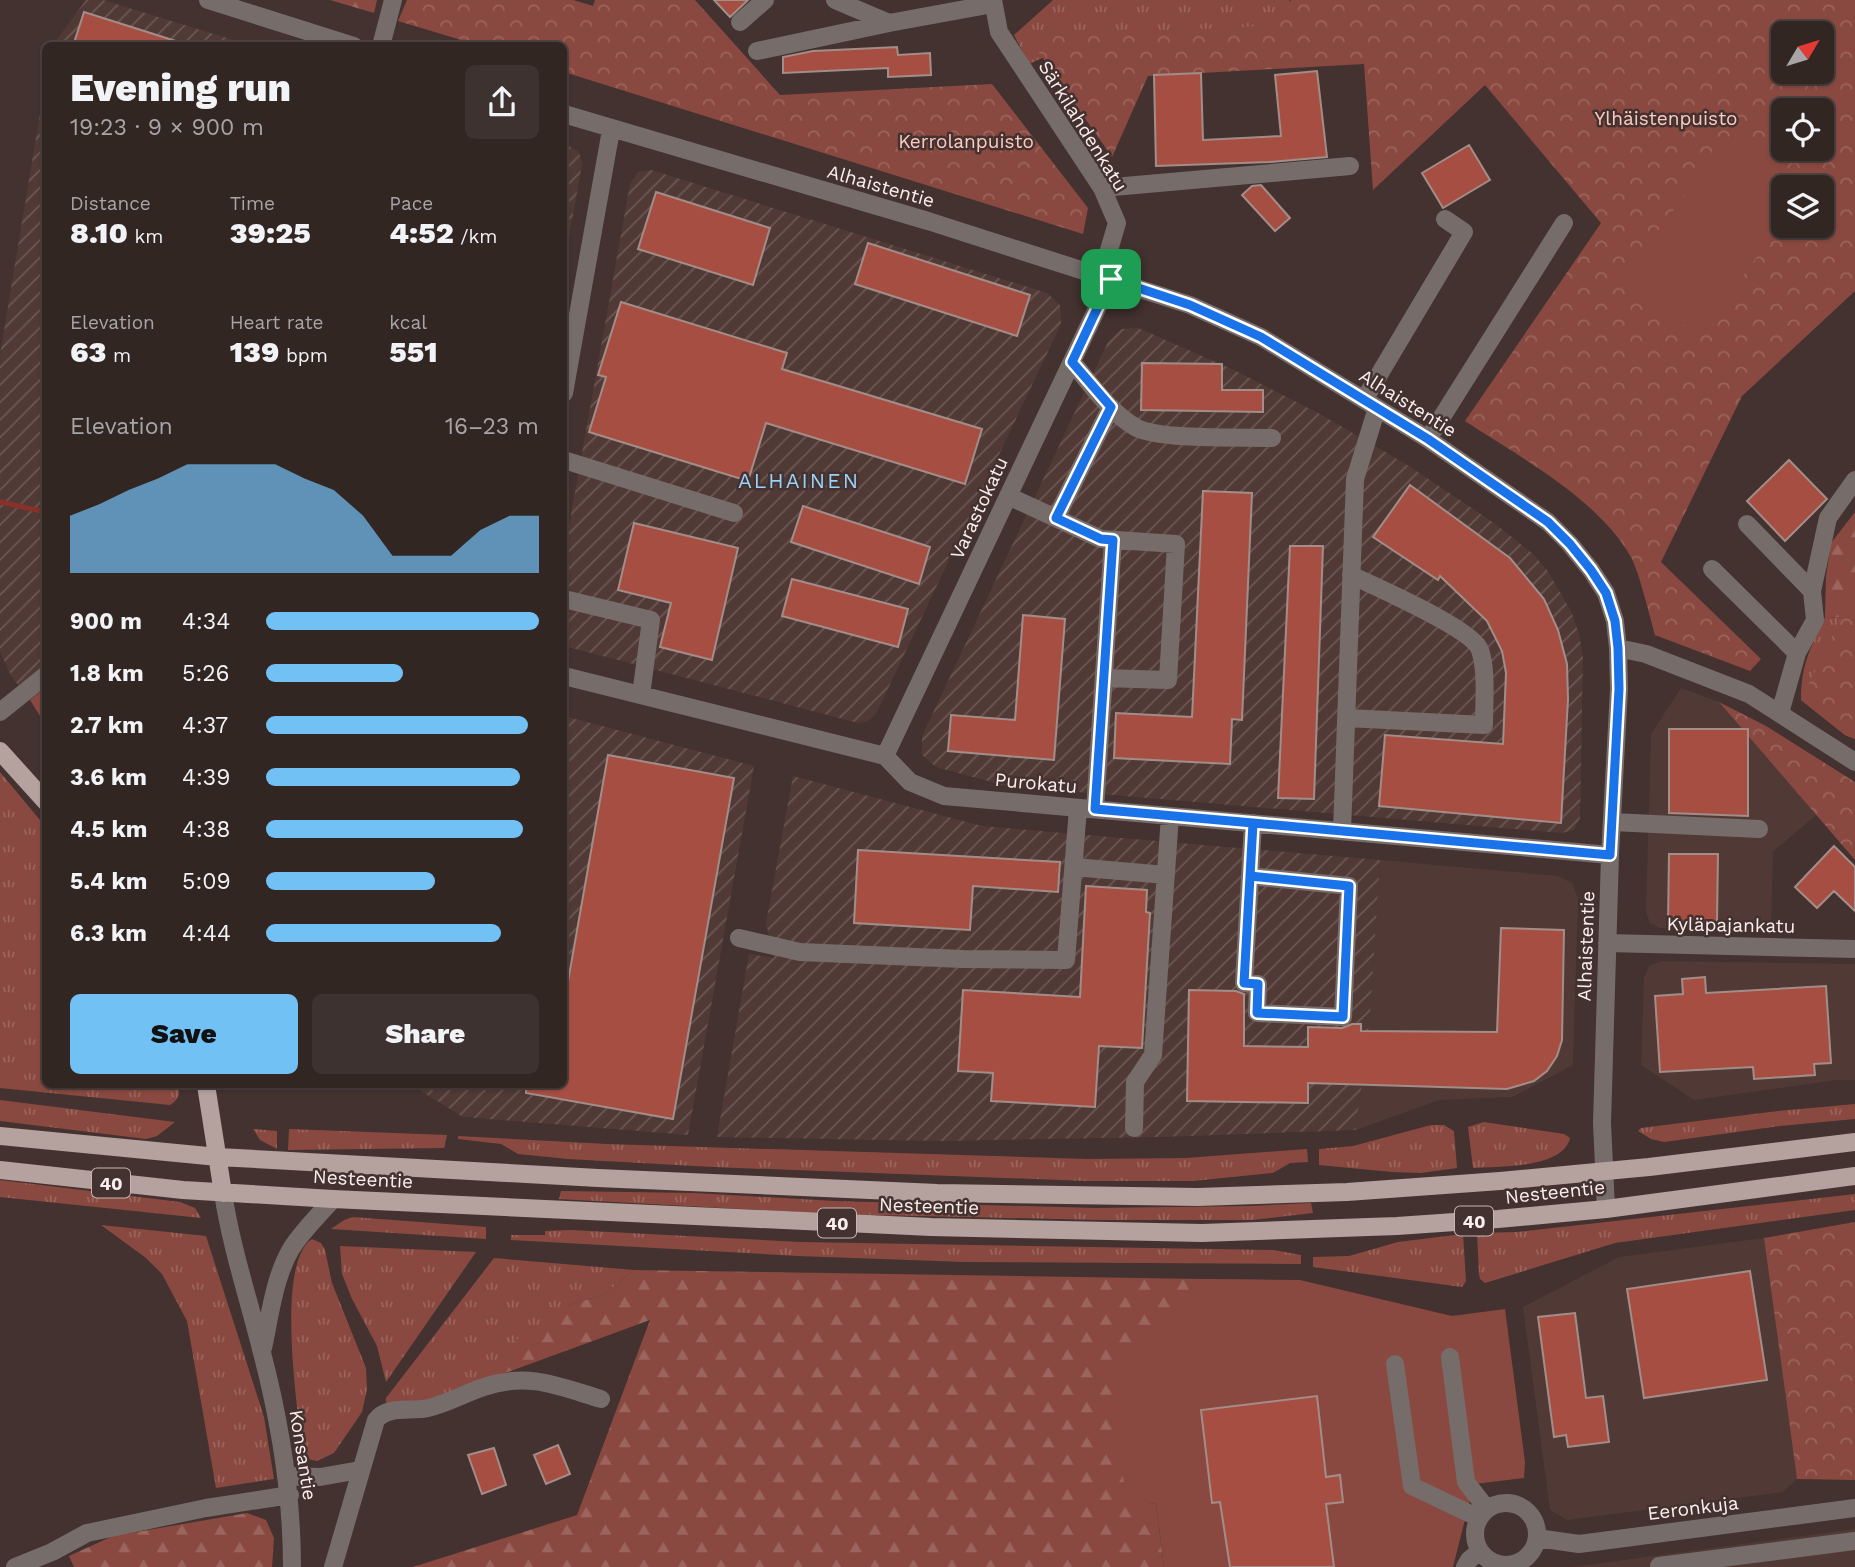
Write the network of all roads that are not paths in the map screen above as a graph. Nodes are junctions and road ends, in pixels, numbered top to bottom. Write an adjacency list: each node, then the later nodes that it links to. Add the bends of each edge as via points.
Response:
1 (208, 0): 8 (street)
2 (393, 0): 9 (street)
3 (765, 0): 6 (street)
4 (835, 0): 7 (street)
5 (993, 2): 7 (street); 14 (street, Särkilahdenkatu, via 999,32)
6 (740, 22)
7 (888, 23): 10 (street)
8 (341, 42)
9 (382, 42)
10 (757, 51)
11 (567, 115): 12 (street, Alhaistentie)
12 (611, 130): 17 (street, Alhaistentie); 19 (street)
13 (1350, 166): 14 (street)
14 (1102, 188): 17 (street, Särkilahdenkatu, via 1116,223 1109,250)
15 (1445, 219): 20 (street, via 1464,232)
16 (1564, 223): 23 (street)
17 (1111, 279): 18 (street, Varastokatu); 20 (street, Alhaistentie, via 1190,305 1261,337)
18 (1072, 362): 21 (street); 26 (street, Varastokatu)
19 (567, 376)
20 (1371, 404): 23 (street, Alhaistentie); 32 (street, via 1355,479)
21 (1111, 407): 22 (street, via 1139,429); 28 (street)
22 (1272, 438)
23 (1428, 439): 35 (street, Alhaistentie, via 1548,522 1570,544 1606,593)
24 (567, 461): 27 (street)
25 (1855, 480): 33 (street, via 1828,518)
26 (1009, 496): 28 (street); 45 (street, Varastokatu)
27 (734, 513)
28 (1056, 518): 30 (street)
29 (1746, 524): 33 (street)
30 (1113, 540): 39 (street); 39 (street, via 1176,544 1168,680)
31 (1712, 569): 36 (street)
32 (1352, 575): 43 (street); 43 (street, via 1464,632 1480,648 1484,725)
33 (1812, 591): 36 (street, via 1815,620)
34 (567, 601): 40 (street, via 651,620)
35 (1618, 648): 42 (street, via 1646,654 1749,694); 50 (street, Alhaistentie)
36 (1797, 653): 42 (street)
37 (567, 677): 40 (street)
38 (42, 678): 41 (street)
39 (1104, 678): 48 (street)
40 (641, 695): 45 (street)
41 (0, 712)
42 (1780, 713): 46 (street)
43 (1347, 718): 53 (street)
44 (0, 751): 47 (main road)
45 (885, 755): 48 (street, Purokatu, via 910,782 944,796)
46 (1855, 761)
47 (42, 798)
48 (1087, 809): 49 (street, Purokatu); 55 (street)
49 (1170, 816): 51 (street, Purokatu); 56 (street)
50 (1612, 822): 52 (street); 54 (street, Alhaistentie)
51 (1253, 823): 53 (street, Purokatu); 57 (street)
52 (1759, 829)
53 (1342, 831): 54 (street, Purokatu)
54 (1610, 855): 59 (street, Alhaistentie)
55 (1074, 867): 56 (street); 58 (street, via 1066,960 800,952)
56 (1166, 875): 62 (street, via 1153,1055 1135,1082)
57 (1250, 876): 57 (street, via 1244,983 1258,984 1257,1013 1343,1017 1349,886)
58 (739, 937)
59 (1607, 943): 60 (street, Kyläpajankatu); 67 (street, Alhaistentie)
60 (1855, 949)
61 (206, 1088): 65 (main road)
62 (1134, 1128)
63 (0, 1136): 65 (main road, Nesteentie / 40)
64 (1855, 1142): 67 (main road, Nesteentie / 40)
65 (218, 1157): 67 (main road, Nesteentie / 40, via 1059,1196 1347,1192); 69 (main road)
66 (0, 1170): 69 (main road, Nesteentie / 40)
67 (1603, 1171): 71 (street, Alhaistentie)
68 (1855, 1176): 71 (main road, Nesteentie / 40)
69 (223, 1192): 70 (main road, Nesteentie / 40); 72 (street, Konsantie, via 231,1242)
70 (332, 1199): 71 (main road, Nesteentie / 40, via 931,1227 1202,1233 1398,1226); 72 (street, Konsantie, via 284,1263)
71 (1606, 1209)
72 (262, 1352): 77 (street, Konsantie)
73 (1450, 1357): 80 (street, via 1466,1482)
74 (1395, 1364): 80 (street, via 1412,1486)
75 (601, 1399): 76 (street, via 530,1379 508,1380 426,1409 387,1412 376,1420)
76 (360, 1470): 77 (street, via 320,1477); 89 (street)
77 (288, 1476): 78 (street, Konsantie)
78 (290, 1495): 87 (street, via 87,1533); 88 (street, Konsantie)
79 (1855, 1507): 81 (street, Eeronkuja)
80 (1483, 1514): 82 (street, via 1502,1503 1518,1505 1533,1518); 84 (street, via 1475,1535)
81 (1655, 1534): 82 (street, Eeronkuja, via 1579,1544); 86 (street)
82 (1537, 1538): 85 (street, via 1529,1555)
83 (1855, 1541): 86 (street)
84 (1480, 1551): 85 (street, via 1492,1561); 90 (street)
85 (1511, 1566)
86 (1659, 1566)
87 (15, 1567)
88 (292, 1567)
89 (332, 1567)
90 (1465, 1567)

